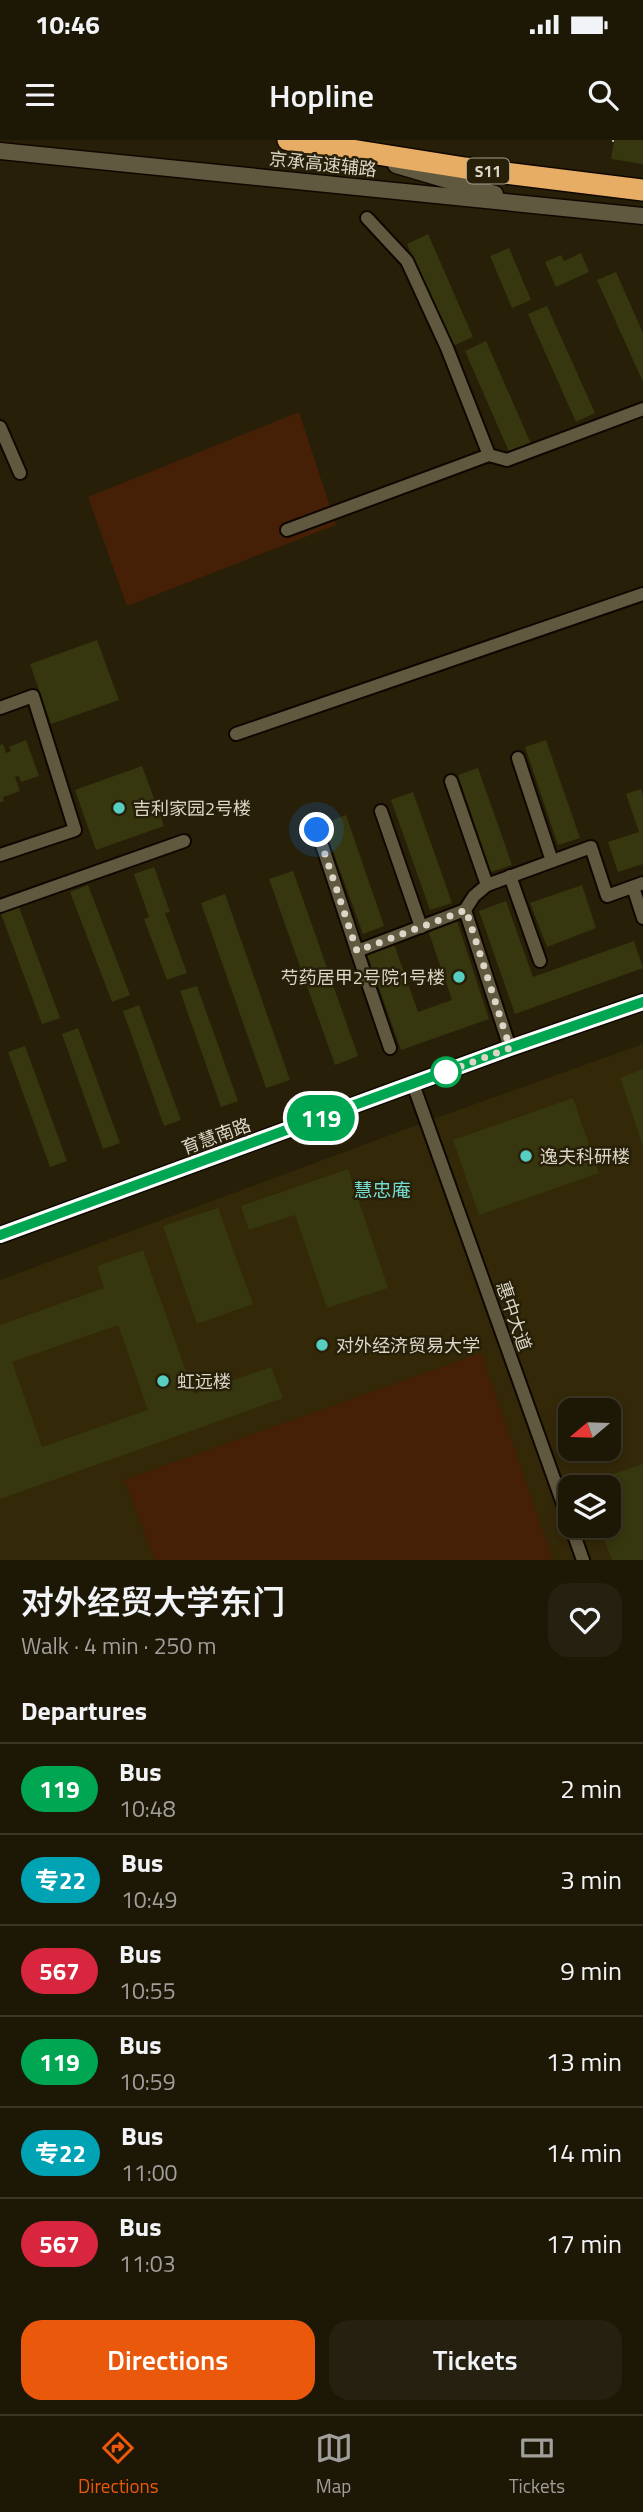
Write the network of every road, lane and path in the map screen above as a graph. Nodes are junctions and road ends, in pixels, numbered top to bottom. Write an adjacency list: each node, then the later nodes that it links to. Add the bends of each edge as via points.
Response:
1 (288, 140): 2 (highway, S11)
2 (333, 147): 4 (highway, S11); 5 (street)
3 (0, 151): 5 (street, 京承高速辅路)
4 (643, 190)
5 (534, 205): 6 (street, 京承高速辅路)
6 (643, 216)
7 (367, 218): 10 (street, via 407,261)
8 (643, 410): 10 (street, via 507,460)
9 (0, 427): 11 (street)
10 (489, 455): 12 (street)
11 (20, 472)
12 (287, 530)
13 (643, 594): 15 (street)
14 (0, 709): 21 (street, via 33,696 75,830)
15 (236, 734)
16 (518, 758): 22 (street)
17 (451, 781): 24 (street)
18 (381, 811): 29 (street)
19 (317, 830): 30 (street)
20 (184, 841): 26 (street)
21 (0, 855)
22 (552, 861): 23 (street); 25 (street, via 591,847 607,896)
23 (510, 876): 24 (street); 31 (street)
24 (487, 885): 27 (street)
25 (638, 885): 28 (street)
26 (0, 906)
27 (466, 910): 29 (street); 34 (street)
28 (643, 918)
29 (421, 927): 30 (street)
30 (357, 951): 33 (street)
31 (540, 961)
32 (643, 1002): 34 (street, 育慧南路)
33 (390, 1048)
34 (510, 1048): 35 (street, 育慧南路)
35 (413, 1084): 36 (street, 育慧南路); 37 (street, 惠中大道)
36 (0, 1236)
37 (583, 1560)

